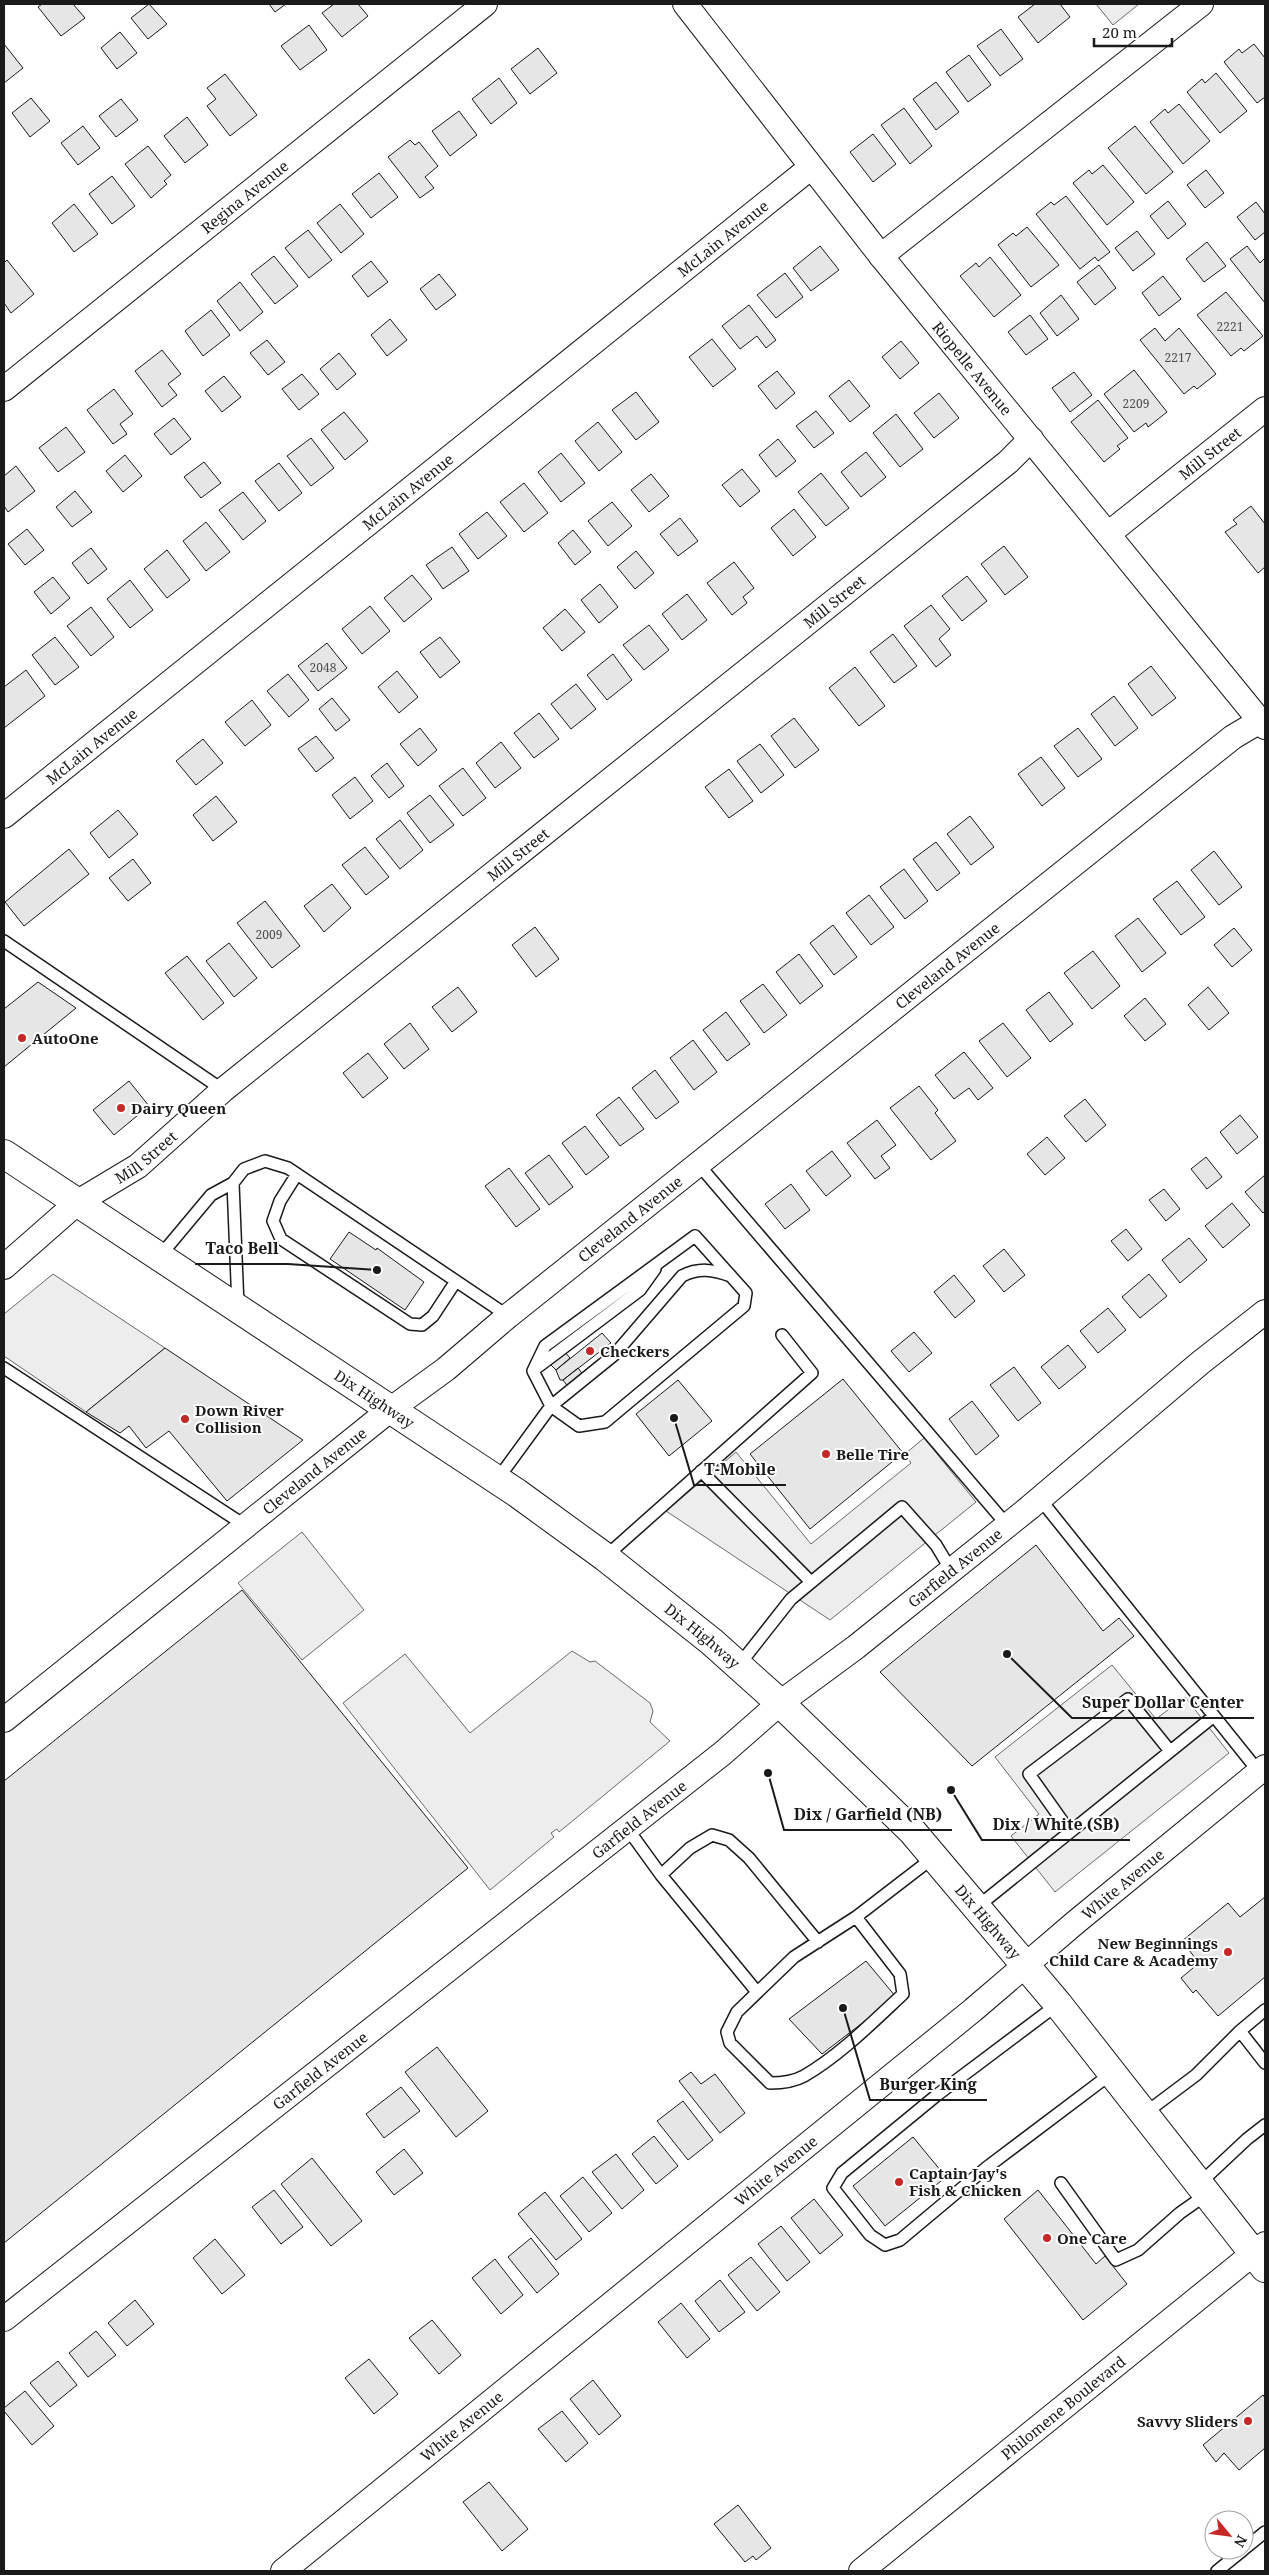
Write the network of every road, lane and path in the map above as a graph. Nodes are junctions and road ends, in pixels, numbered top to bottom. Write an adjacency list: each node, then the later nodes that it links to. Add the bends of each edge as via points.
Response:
1 (485, 4): 6 (street, Regina Avenue)
2 (685, 4): 4 (street, Riopelle Avenue)
3 (1201, 4): 5 (street)
4 (810, 168): 5 (street, Riopelle Avenue); 11 (street, McLain Avenue)
5 (881, 256): 8 (street, Riopelle Avenue)
6 (4, 388)
7 (1265, 409): 9 (street, Mill Street)
8 (1031, 439): 9 (street, Riopelle Avenue); 13 (street, Mill Street, via 1008,462)
9 (1108, 534): 10 (street, Riopelle Avenue)
10 (1263, 724): 15 (street, Cleveland Avenue, via 1225,743)
11 (4, 816)
12 (4, 941): 13 (lane)
13 (223, 1090): 18 (street, Mill Street, via 138,1166)
14 (4, 1154): 18 (main road, Dix Highway)
15 (699, 1165): 25 (street, Cleveland Avenue); 33 (lane)
16 (297, 1174): 17 (lane, via 265,1162 244,1169); 22 (lane); 22 (lane, via 280,1201 273,1221 282,1239 410,1324 422,1325 434,1316)
17 (233, 1183): 19 (lane, via 211,1195); 23 (lane)
18 (78, 1202): 19 (main road, Dix Highway); 20 (street, Mill Street)
19 (160, 1256): 23 (main road, Dix Highway)
20 (4, 1267)
21 (732, 1276): 28 (lane, via 711,1270 694,1270 682,1276 614,1355); 28 (lane, via 746,1293 744,1306 606,1422 580,1426); 28 (lane, via 695,1236 545,1346 533,1371)
22 (456, 1281): 25 (lane)
23 (238, 1308): 29 (main road, Dix Highway)
24 (1265, 1312): 32 (street, Garfield Avenue)
25 (508, 1316): 29 (street, Cleveland Avenue, via 446,1369)
26 (782, 1335): 30 (lane, via 812,1373)
27 (4, 1368): 34 (lane)
28 (551, 1406): 31 (lane)
29 (391, 1409): 31 (main road, Dix Highway); 34 (street, Cleveland Avenue)
30 (701, 1471): 35 (lane); 37 (lane)
31 (497, 1480): 35 (main road, Dix Highway)
32 (1040, 1499): 33 (street, Garfield Avenue); 40 (lane)
33 (1007, 1525): 36 (street, Garfield Avenue)
34 (246, 1526): 41 (street, Cleveland Avenue)
35 (606, 1557): 38 (main road, Dix Highway)
36 (951, 1570): 37 (lane, via 936,1546 902,1507); 39 (street, Garfield Avenue)
37 (811, 1582): 38 (lane, via 791,1599)
38 (739, 1666): 39 (main road, Dix Highway)
39 (780, 1703): 44 (street, Garfield Avenue); 46 (main road, Dix Highway, via 912,1831)
40 (1214, 1716): 42 (lane); 43 (lane)
41 (4, 1720)
42 (1170, 1751): 45 (lane); 45 (lane, via 1128,1698 1029,1774)
43 (1262, 1770): 51 (street, White Avenue)
44 (627, 1828): 47 (lane); 63 (street, Garfield Avenue)
45 (1070, 1832): 48 (lane)
46 (934, 1857): 48 (main road, Dix Highway); 49 (lane)
47 (661, 1875): 50 (lane, via 690,1848 712,1835 729,1840 749,1858); 52 (lane)
48 (977, 1907): 51 (main road, Dix Highway)
49 (856, 1917): 50 (lane); 52 (lane, via 900,1974 903,1994 871,2024 802,2077 770,2082 730,2043 727,2032 737,2012)
50 (818, 1942): 52 (lane, via 779,1970)
51 (1026, 1965): 53 (main road, Dix Highway); 67 (street, White Avenue)
52 (757, 1992)
53 (1058, 2004): 57 (main road, Dix Highway); 57 (lane, via 937,2095 842,2173 833,2188 845,2204 870,2235 885,2245 900,2240 986,2168)
54 (1265, 2010): 55 (lane)
55 (1240, 2031): 56 (lane); 58 (lane, via 1196,2075)
56 (1265, 2064)
57 (1112, 2073): 58 (main road, Dix Highway)
58 (1144, 2114): 61 (main road, Dix Highway)
59 (1265, 2125): 61 (lane, via 1247,2138)
60 (1061, 2183): 61 (lane, via 1116,2260 1138,2250)
61 (1203, 2189): 62 (main road, Dix Highway)
62 (1262, 2255): 68 (street, Philomene Boulevard)
63 (4, 2319)
64 (1265, 2532): 65 (lane)
65 (1254, 2541)
66 (1231, 2560): 69 (lane)
67 (283, 2571)
68 (861, 2571)
69 (1217, 2571)

